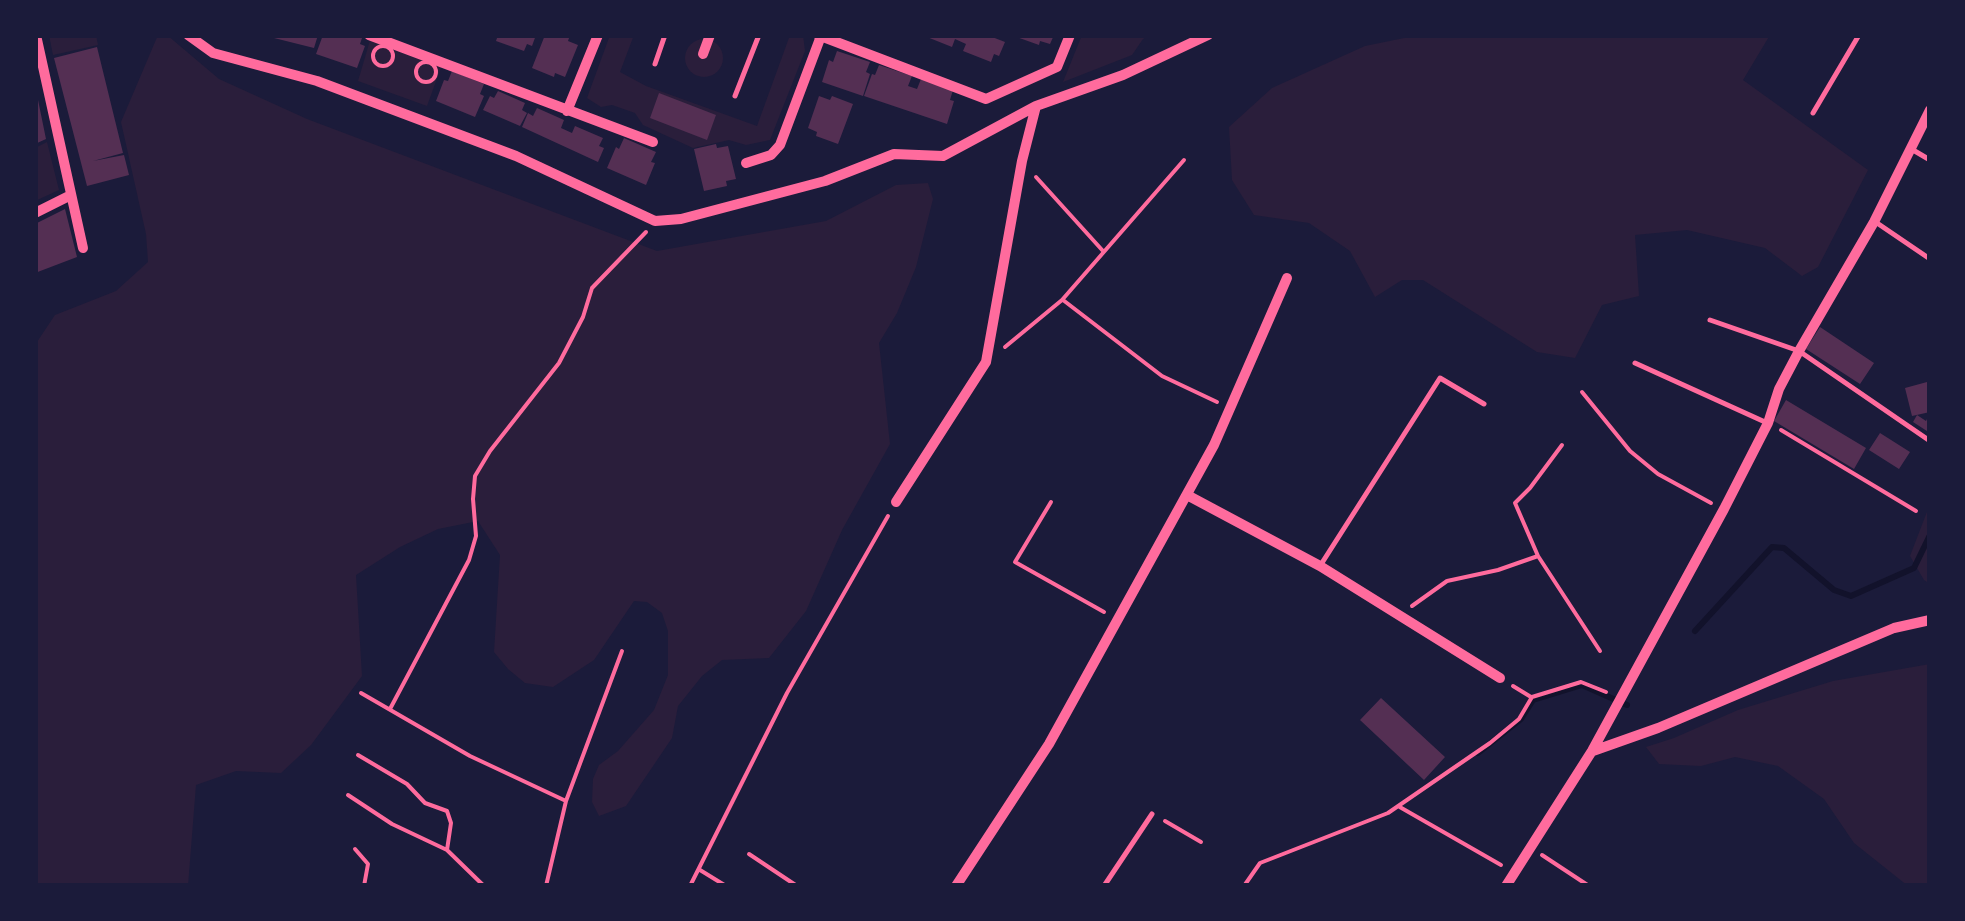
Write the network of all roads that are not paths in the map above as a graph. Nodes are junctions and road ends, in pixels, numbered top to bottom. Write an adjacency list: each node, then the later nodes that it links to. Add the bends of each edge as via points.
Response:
1 (36, 35): 14 (street)
2 (188, 35): 16 (street, via 214,53 316,81 516,156 655,221 825,181 894,154 943,156)
3 (370, 35): 18 (street)
4 (598, 35): 18 (street)
5 (665, 35): 13 (lane)
6 (710, 35): 12 (street)
7 (759, 35): 15 (lane)
8 (1070, 35): 11 (street, via 1057,67 986,99)
9 (1208, 35): 16 (street, via 1123,76)
10 (1859, 35): 19 (lane)
11 (820, 36): 23 (street, via 780,145)
12 (703, 54)
13 (654, 64)
14 (40, 79): 24 (street)
15 (735, 96)
16 (1036, 106): 37 (street, via 986,362)
17 (1930, 110): 21 (street)
18 (567, 112): 20 (street)
19 (1813, 113)
20 (653, 142)
21 (1910, 149): 22 (lane); 26 (street)
22 (1930, 160)
23 (746, 163)
24 (70, 196): 25 (street); 27 (street)
25 (35, 213)
26 (1874, 222): 28 (lane); 31 (street)
27 (82, 248)
28 (1930, 259)
29 (1287, 278): 36 (street)
30 (1710, 320): 31 (lane)
31 (1799, 351): 34 (street); 35 (lane)
32 (1634, 363): 34 (lane)
33 (1484, 404): 38 (lane, via 1440,378)
34 (1768, 423): 41 (street)
35 (1930, 441)
36 (1187, 495): 38 (street); 43 (street, via 1048,744)
37 (896, 502)
38 (1320, 566): 40 (street)
39 (1930, 620): 41 (street, via 1894,628)
40 (1500, 678)
41 (1592, 751): 45 (street)
42 (1152, 814): 44 (lane)
43 (956, 886)
44 (1104, 886)
45 (1506, 886)

